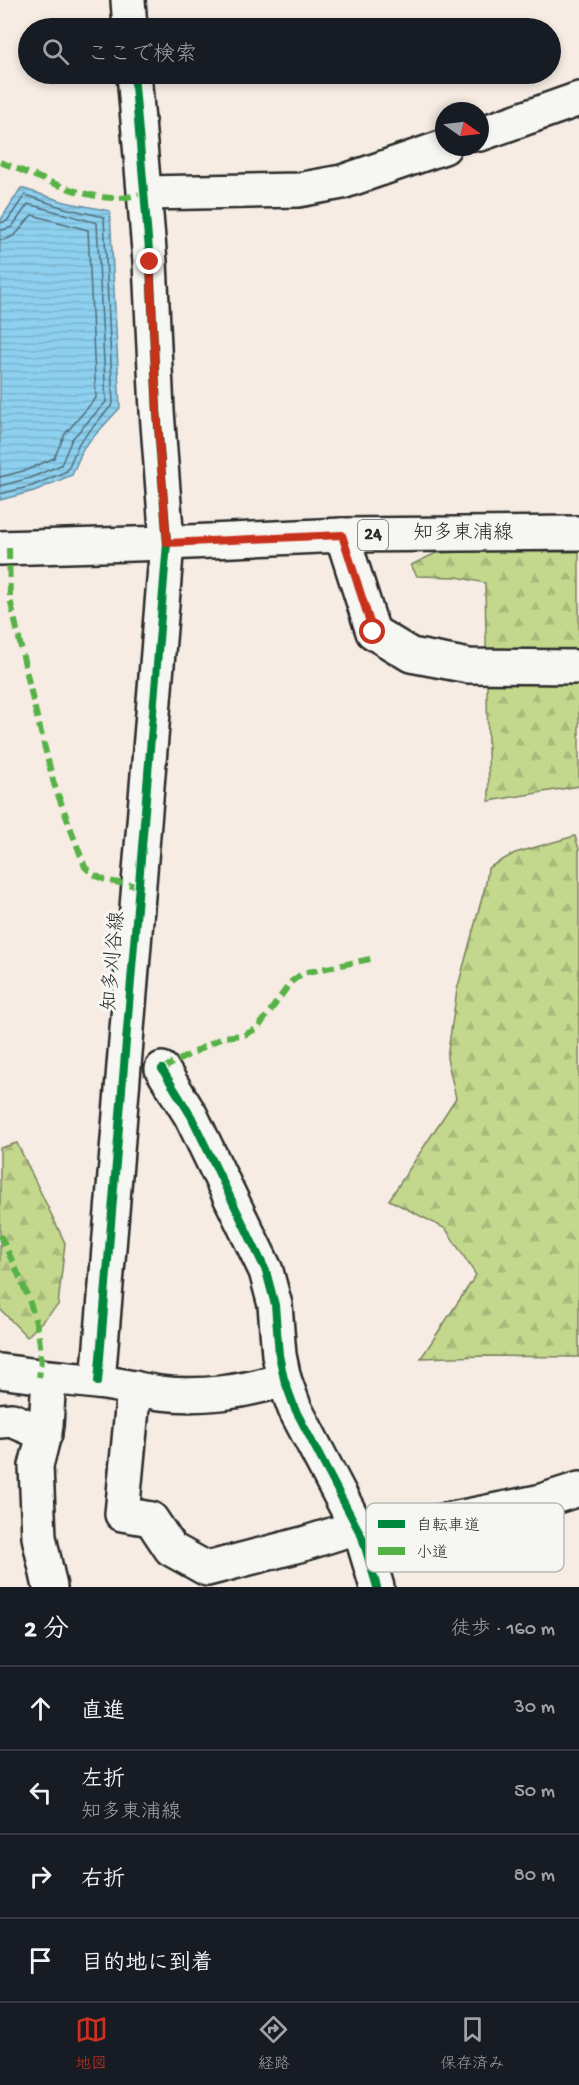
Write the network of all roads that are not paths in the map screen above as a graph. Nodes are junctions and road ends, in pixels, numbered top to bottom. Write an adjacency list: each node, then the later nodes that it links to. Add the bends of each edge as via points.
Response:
1 (128, 0): 2 (street)
2 (129, 18)
3 (135, 84): 7 (street, 知多刈谷線)
4 (579, 99): 5 (street)
5 (489, 131)
6 (435, 150): 7 (street, via 342,182 298,190)
7 (145, 193): 10 (street, 知多刈谷線)
8 (579, 533): 9 (street, 知多東浦線 / 24)
9 (342, 535): 10 (street, 知多東浦線 / 24); 12 (street, via 373,632 411,655 469,666)
10 (167, 543): 11 (street, 知多東浦線); 17 (street, 知多刈谷線)
11 (0, 548)
12 (579, 667)
13 (162, 1069): 16 (street, via 191,1116 267,1271)
14 (0, 1371): 15 (street)
15 (49, 1378): 17 (street); 20 (street)
16 (284, 1379): 18 (street, via 259,1388 222,1393 162,1393); 24 (street, via 295,1409)
17 (98, 1382): 18 (street)
18 (134, 1388): 24 (street, via 122,1514 151,1519 171,1549 207,1569)
19 (4, 1418): 20 (street)
20 (45, 1434): 26 (street, via 36,1466 39,1537)
21 (579, 1489): 22 (street)
22 (532, 1503)
23 (366, 1531): 24 (street)
24 (359, 1532): 25 (street)
25 (366, 1548)
26 (50, 1587)

